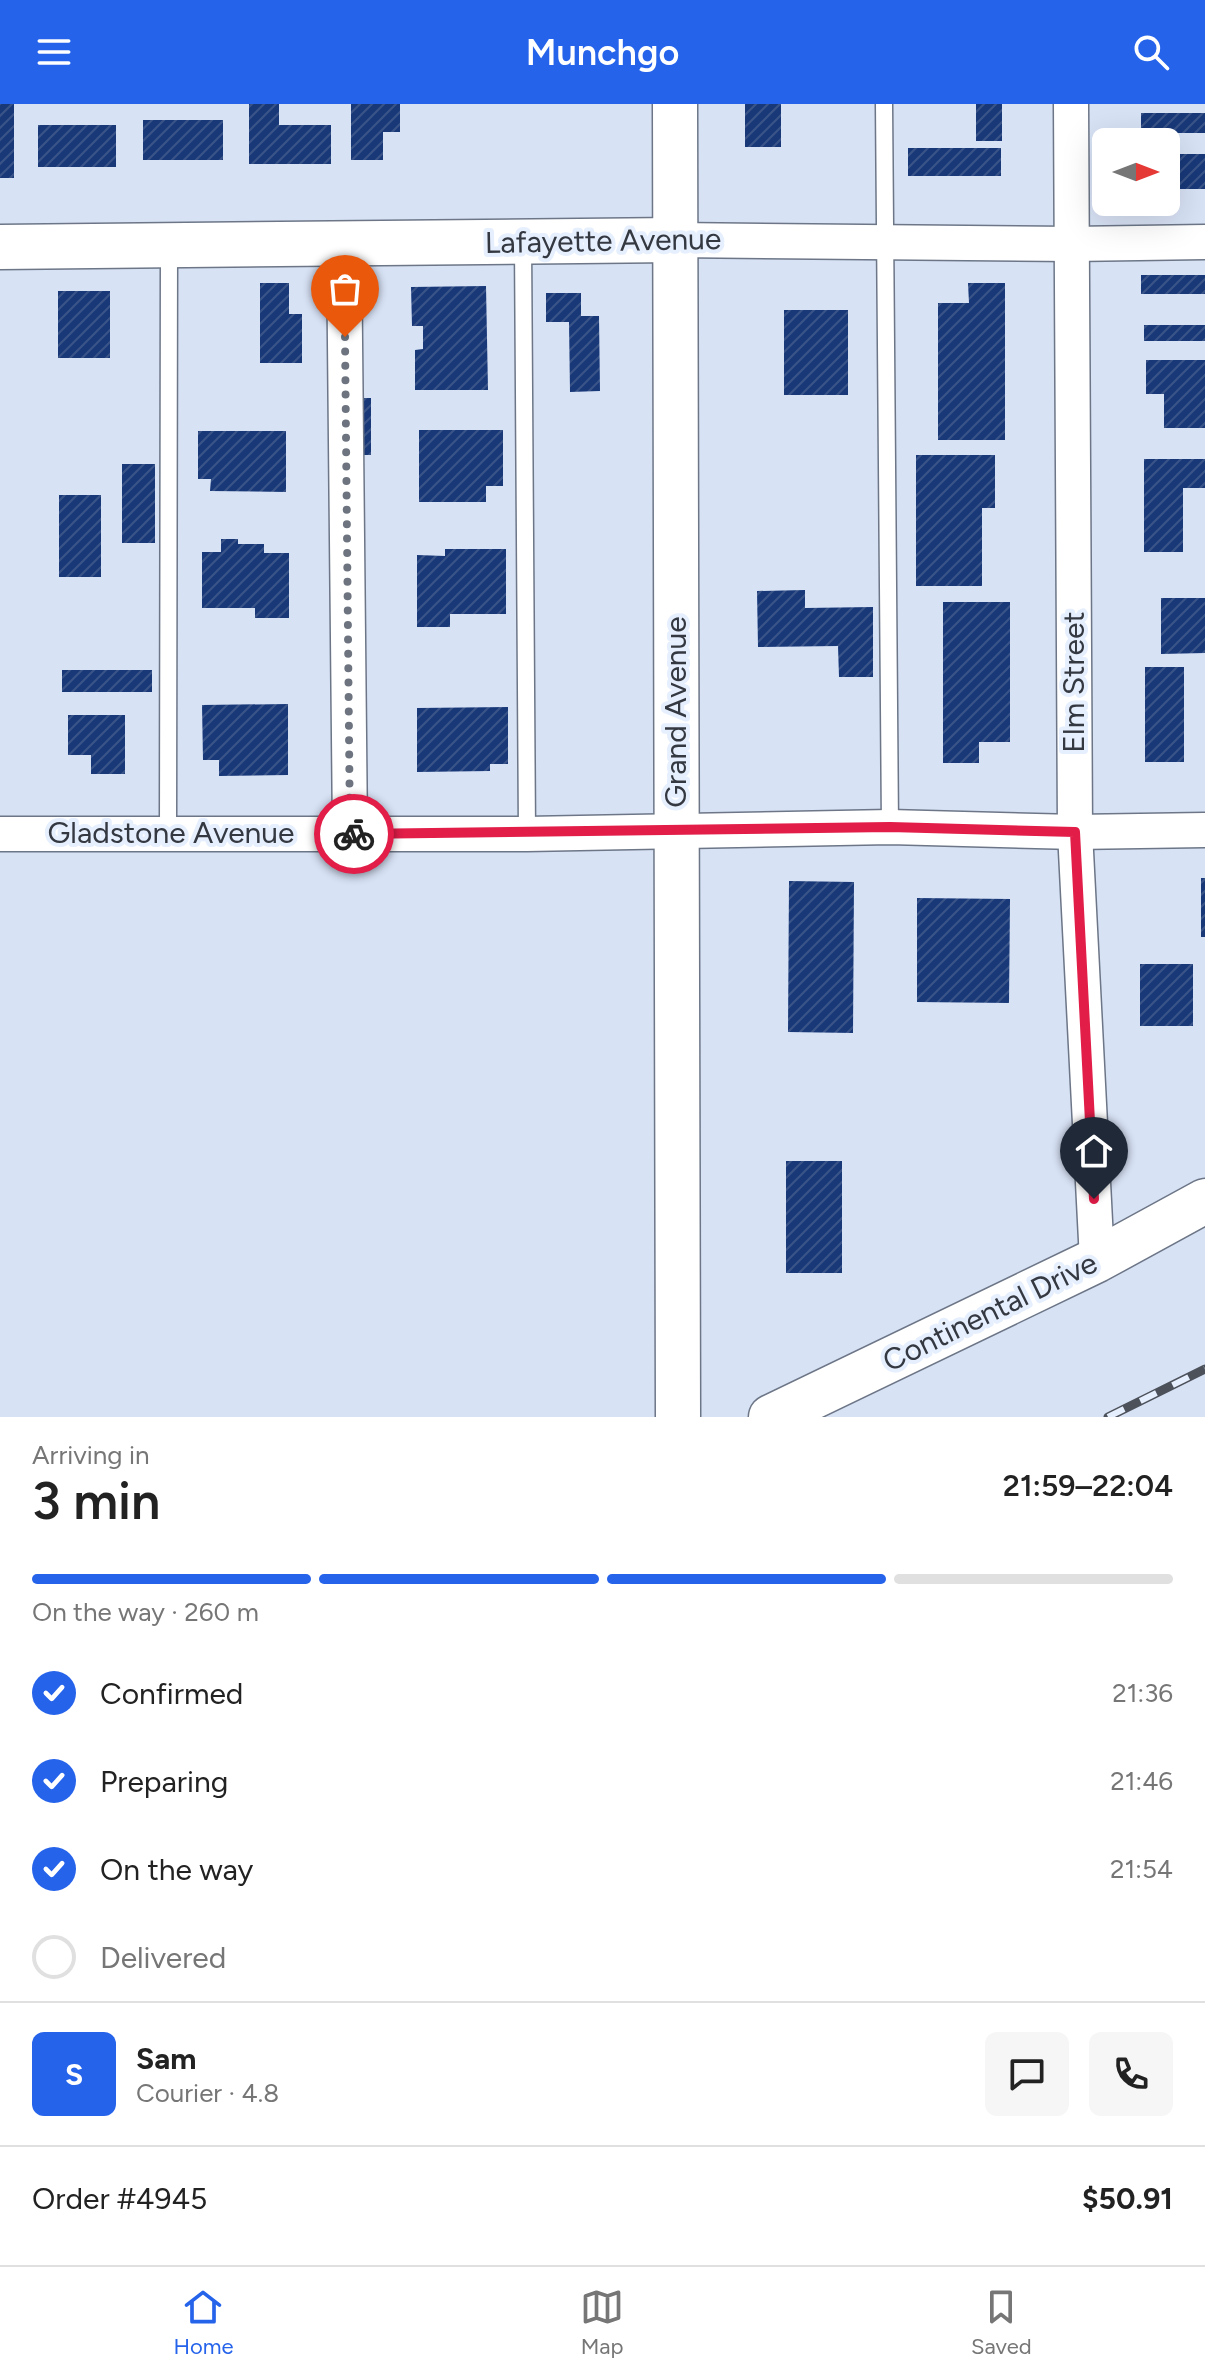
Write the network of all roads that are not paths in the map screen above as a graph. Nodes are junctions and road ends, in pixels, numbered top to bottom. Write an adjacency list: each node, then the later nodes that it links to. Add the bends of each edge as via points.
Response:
1 (675, 104): 4 (main road, Grand Avenue)
2 (884, 104): 5 (lane)
3 (1071, 104): 9 (street, Elm Street)
4 (675, 240): 5 (street, Lafayette Avenue); 6 (main road, Lafayette Avenue); 15 (main road, Grand Avenue)
5 (885, 240): 9 (street, Lafayette Avenue); 12 (lane)
6 (523, 242): 8 (main road, Lafayette Avenue); 19 (lane)
7 (1205, 242): 9 (street, Lafayette Avenue)
8 (344, 244): 10 (main road, Lafayette Avenue); 18 (street)
9 (1072, 244): 16 (street, Elm Street)
10 (169, 246): 11 (main road, Lafayette Avenue); 14 (lane)
11 (0, 247)
12 (890, 827): 15 (street, Gladstone Avenue); 16 (street, Gladstone Avenue)
13 (1205, 830): 16 (street, Gladstone Avenue)
14 (168, 832): 17 (street, Gladstone Avenue); 18 (street, Gladstone Avenue)
15 (677, 832): 19 (street, Gladstone Avenue); 22 (main road, Grand Avenue)
16 (1075, 832): 21 (street, Elm Street)
17 (0, 834)
18 (350, 834): 19 (street, Gladstone Avenue)
19 (527, 834)
20 (1205, 1201): 21 (main road, Continental Drive)
21 (1097, 1260): 23 (main road, Continental Drive)
22 (678, 1417)
23 (771, 1417)

